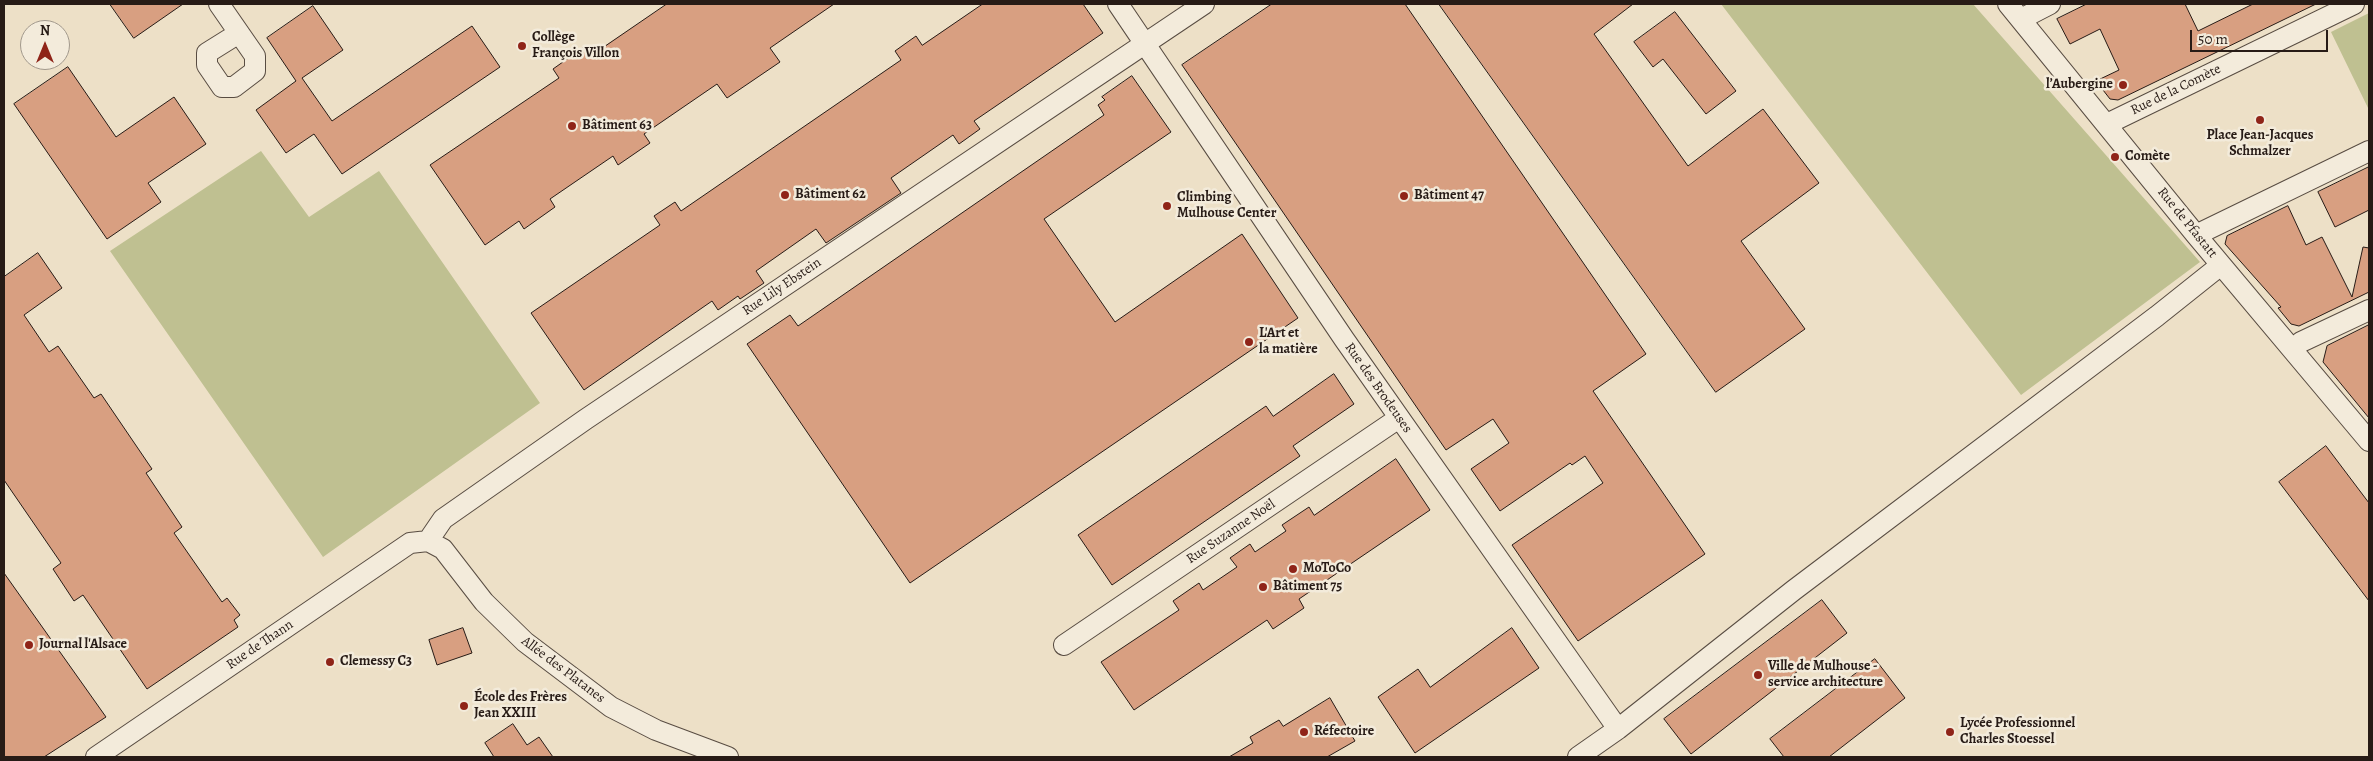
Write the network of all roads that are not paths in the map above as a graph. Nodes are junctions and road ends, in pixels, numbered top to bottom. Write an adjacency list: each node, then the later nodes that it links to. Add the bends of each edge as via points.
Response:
1 (219, 4): 7 (street)
2 (1118, 4): 8 (street, Rue des Brodeuses)
3 (1204, 4): 8 (street, Rue Lily Ebstein)
4 (2050, 4): 6 (street)
5 (2354, 4): 9 (street, Rue de la Comète)
6 (2014, 11): 9 (street, Rue de Pfastatt)
7 (239, 33)
8 (1145, 42): 15 (street, Rue des Brodeuses); 17 (street, Rue Lily Ebstein, via 578,424 443,519)
9 (2107, 124): 11 (street, Rue de Pfastatt)
10 (2369, 151): 11 (street)
11 (2196, 235): 12 (street, Rue de Pfastatt)
12 (2221, 265): 14 (street, Rue de Pfastatt); 19 (street, via 1794,590)
13 (2369, 310): 14 (street, via 2301,342)
14 (2293, 349): 16 (street, Rue de Pfastatt)
15 (1399, 418): 18 (street, Rue Suzanne Noël); 19 (street, Rue des Brodeuses)
16 (2369, 441)
17 (428, 541): 20 (street, Rue de Thann, via 410,543); 21 (street, Allée des Platanes, via 443,549 484,602 525,642 612,707 656,730)
18 (1064, 645)
19 (1618, 729): 22 (street)
20 (96, 757)
21 (728, 757)
22 (1578, 757)

